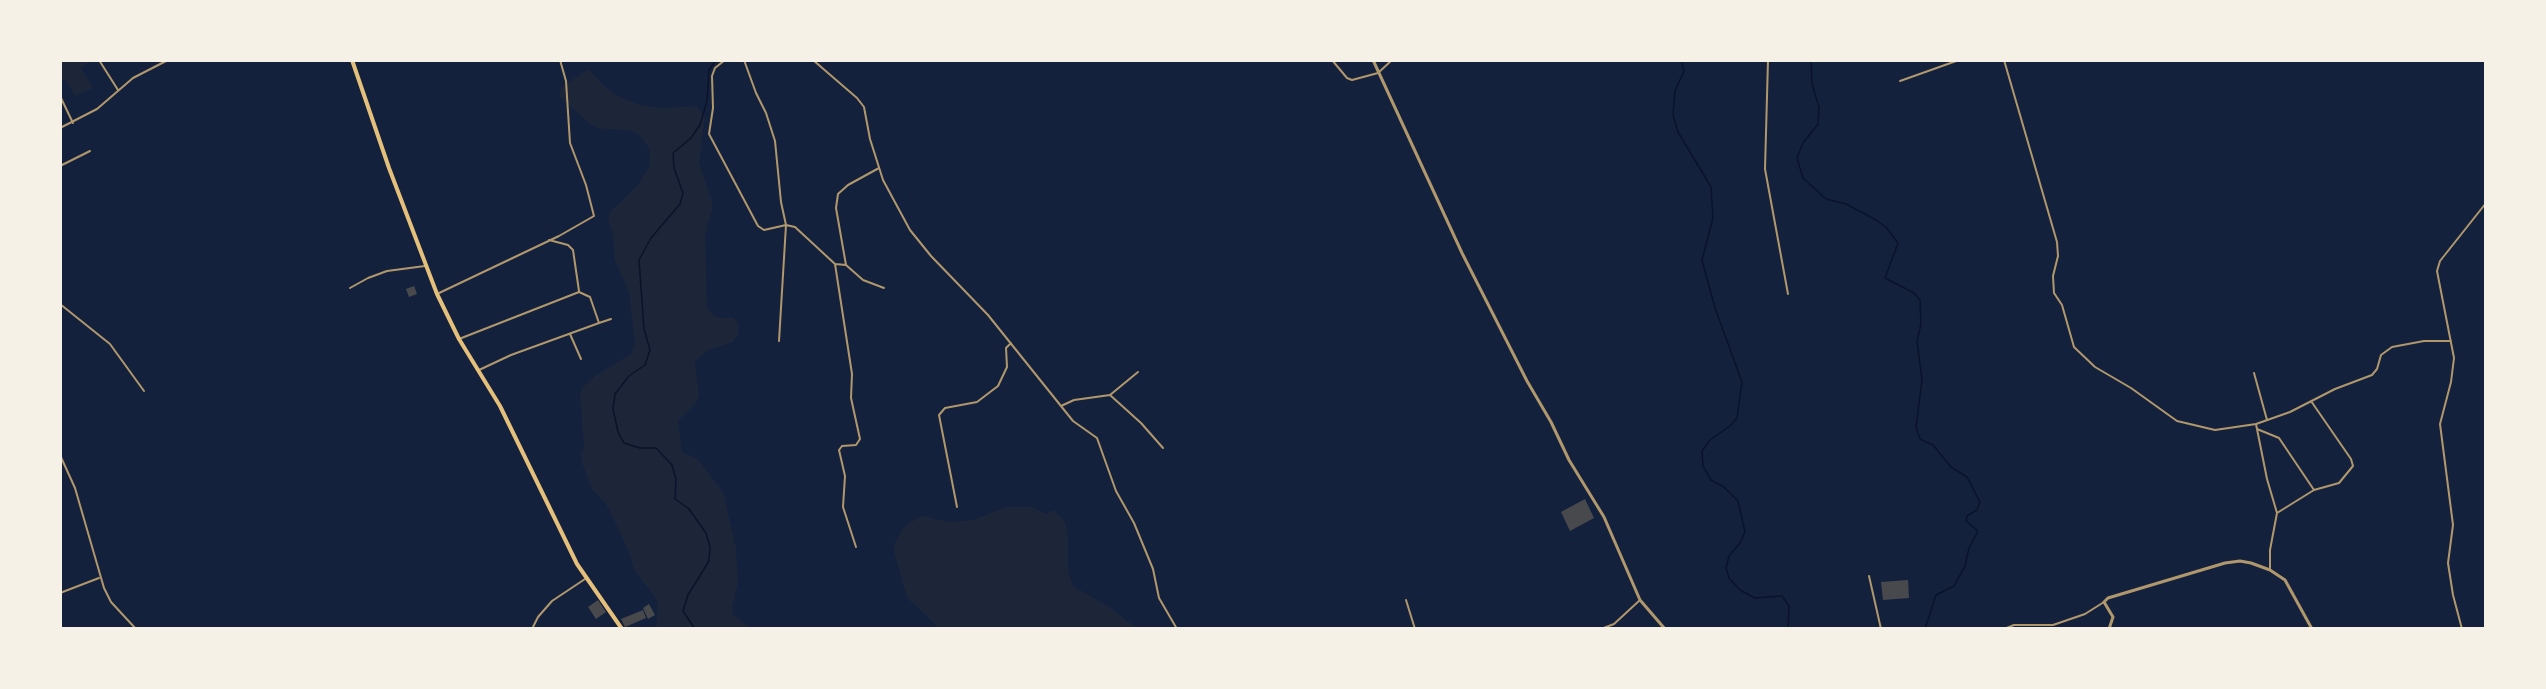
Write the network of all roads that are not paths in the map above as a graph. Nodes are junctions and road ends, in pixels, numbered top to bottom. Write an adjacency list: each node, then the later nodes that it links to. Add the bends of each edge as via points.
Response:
1 (99, 60): 16 (street)
2 (168, 60): 16 (street)
3 (352, 60): 27 (main road)
4 (560, 60): 25 (street, via 566,81 570,143 595,213 592,219)
5 (725, 60): 24 (street, via 712,76 710,138 758,226 764,230)
6 (744, 60): 24 (street, via 775,141)
7 (813, 60): 22 (street, via 864,107)
8 (1332, 60): 14 (street, via 1352,80)
9 (1373, 60): 14 (street)
10 (1392, 60): 14 (street)
11 (1768, 60): 33 (street, via 1765,169)
12 (1959, 60): 15 (street)
13 (2004, 60): 51 (street, via 2057,242 2054,293 2062,305 2074,347 2095,368 2177,421 2215,430)
14 (1378, 72): 65 (street, via 1462,253 1569,460 1604,517)
15 (1900, 81)
16 (118, 90): 18 (street)
17 (60, 96): 18 (street)
18 (73, 123): 19 (street)
19 (60, 128)
20 (90, 151): 21 (street)
21 (60, 166)
22 (879, 168): 28 (street, via 838,194 836,208); 41 (street, via 889,195 910,230)
23 (2486, 203): 39 (street, via 2440,261 2437,271)
24 (786, 225): 26 (street, via 795,227); 40 (street)
25 (549, 240): 31 (street, via 573,250); 32 (street)
26 (835, 264): 28 (street); 58 (street, via 852,374 851,398 860,439 856,445 839,450 845,476 843,507)
27 (425, 266): 29 (street, via 387,271); 32 (main road)
28 (846, 266): 30 (street, via 863,280)
29 (350, 288)
30 (884, 288)
31 (579, 292): 36 (street, via 590,297); 38 (street)
32 (436, 294): 38 (main road)
33 (1788, 294)
34 (60, 304): 46 (street, via 110,344)
35 (611, 319): 36 (street)
36 (599, 323): 37 (street)
37 (570, 334): 42 (street); 43 (street)
38 (459, 339): 43 (main road)
39 (2451, 340): 48 (street, via 2392,347 2381,355 2372,375); 78 (street, via 2453,372 2440,424 2452,514 2448,563)
40 (779, 341)
41 (1011, 344): 49 (street); 56 (street, via 1006,348 1006,367 998,386 978,402 945,408 939,414)
42 (581, 358)
43 (478, 370): 62 (main road, via 500,406)
44 (1138, 372): 47 (street)
45 (2254, 373): 50 (street)
46 (144, 391)
47 (1110, 395): 49 (street, via 1074,400); 53 (street)
48 (2311, 401): 50 (street); 55 (street, via 2353,464 2339,483)
49 (1061, 406): 70 (street, via 1073,421 1097,438 1152,569 1159,598)
50 (2267, 420): 51 (street)
51 (2256, 424): 52 (street)
52 (2257, 429): 55 (street, via 2279,438); 57 (street)
53 (1163, 448)
54 (60, 455): 61 (street, via 75,488)
55 (2314, 490): 57 (street)
56 (957, 507)
57 (2277, 513): 59 (street)
58 (856, 548)
59 (2270, 570): 66 (street, via 2251,563 2225,563 2114,595); 77 (street, via 2285,580)
60 (1869, 576): 74 (street)
61 (99, 578): 63 (street); 67 (street, via 111,602)
62 (585, 579): 68 (street, via 552,601); 69 (main road)
63 (60, 593)
64 (1406, 600): 71 (street)
65 (1640, 600): 72 (street); 73 (street)
66 (2104, 602): 75 (street, via 2085,614 2053,625 2014,625); 76 (street, via 2113,617)
67 (136, 629)
68 (532, 629)
69 (622, 629)
70 (1177, 629)
71 (1415, 629)
72 (1603, 629)
73 (1665, 629)
74 (1881, 629)
75 (2004, 629)
76 (2109, 629)
77 (2312, 629)
78 (2462, 629)

